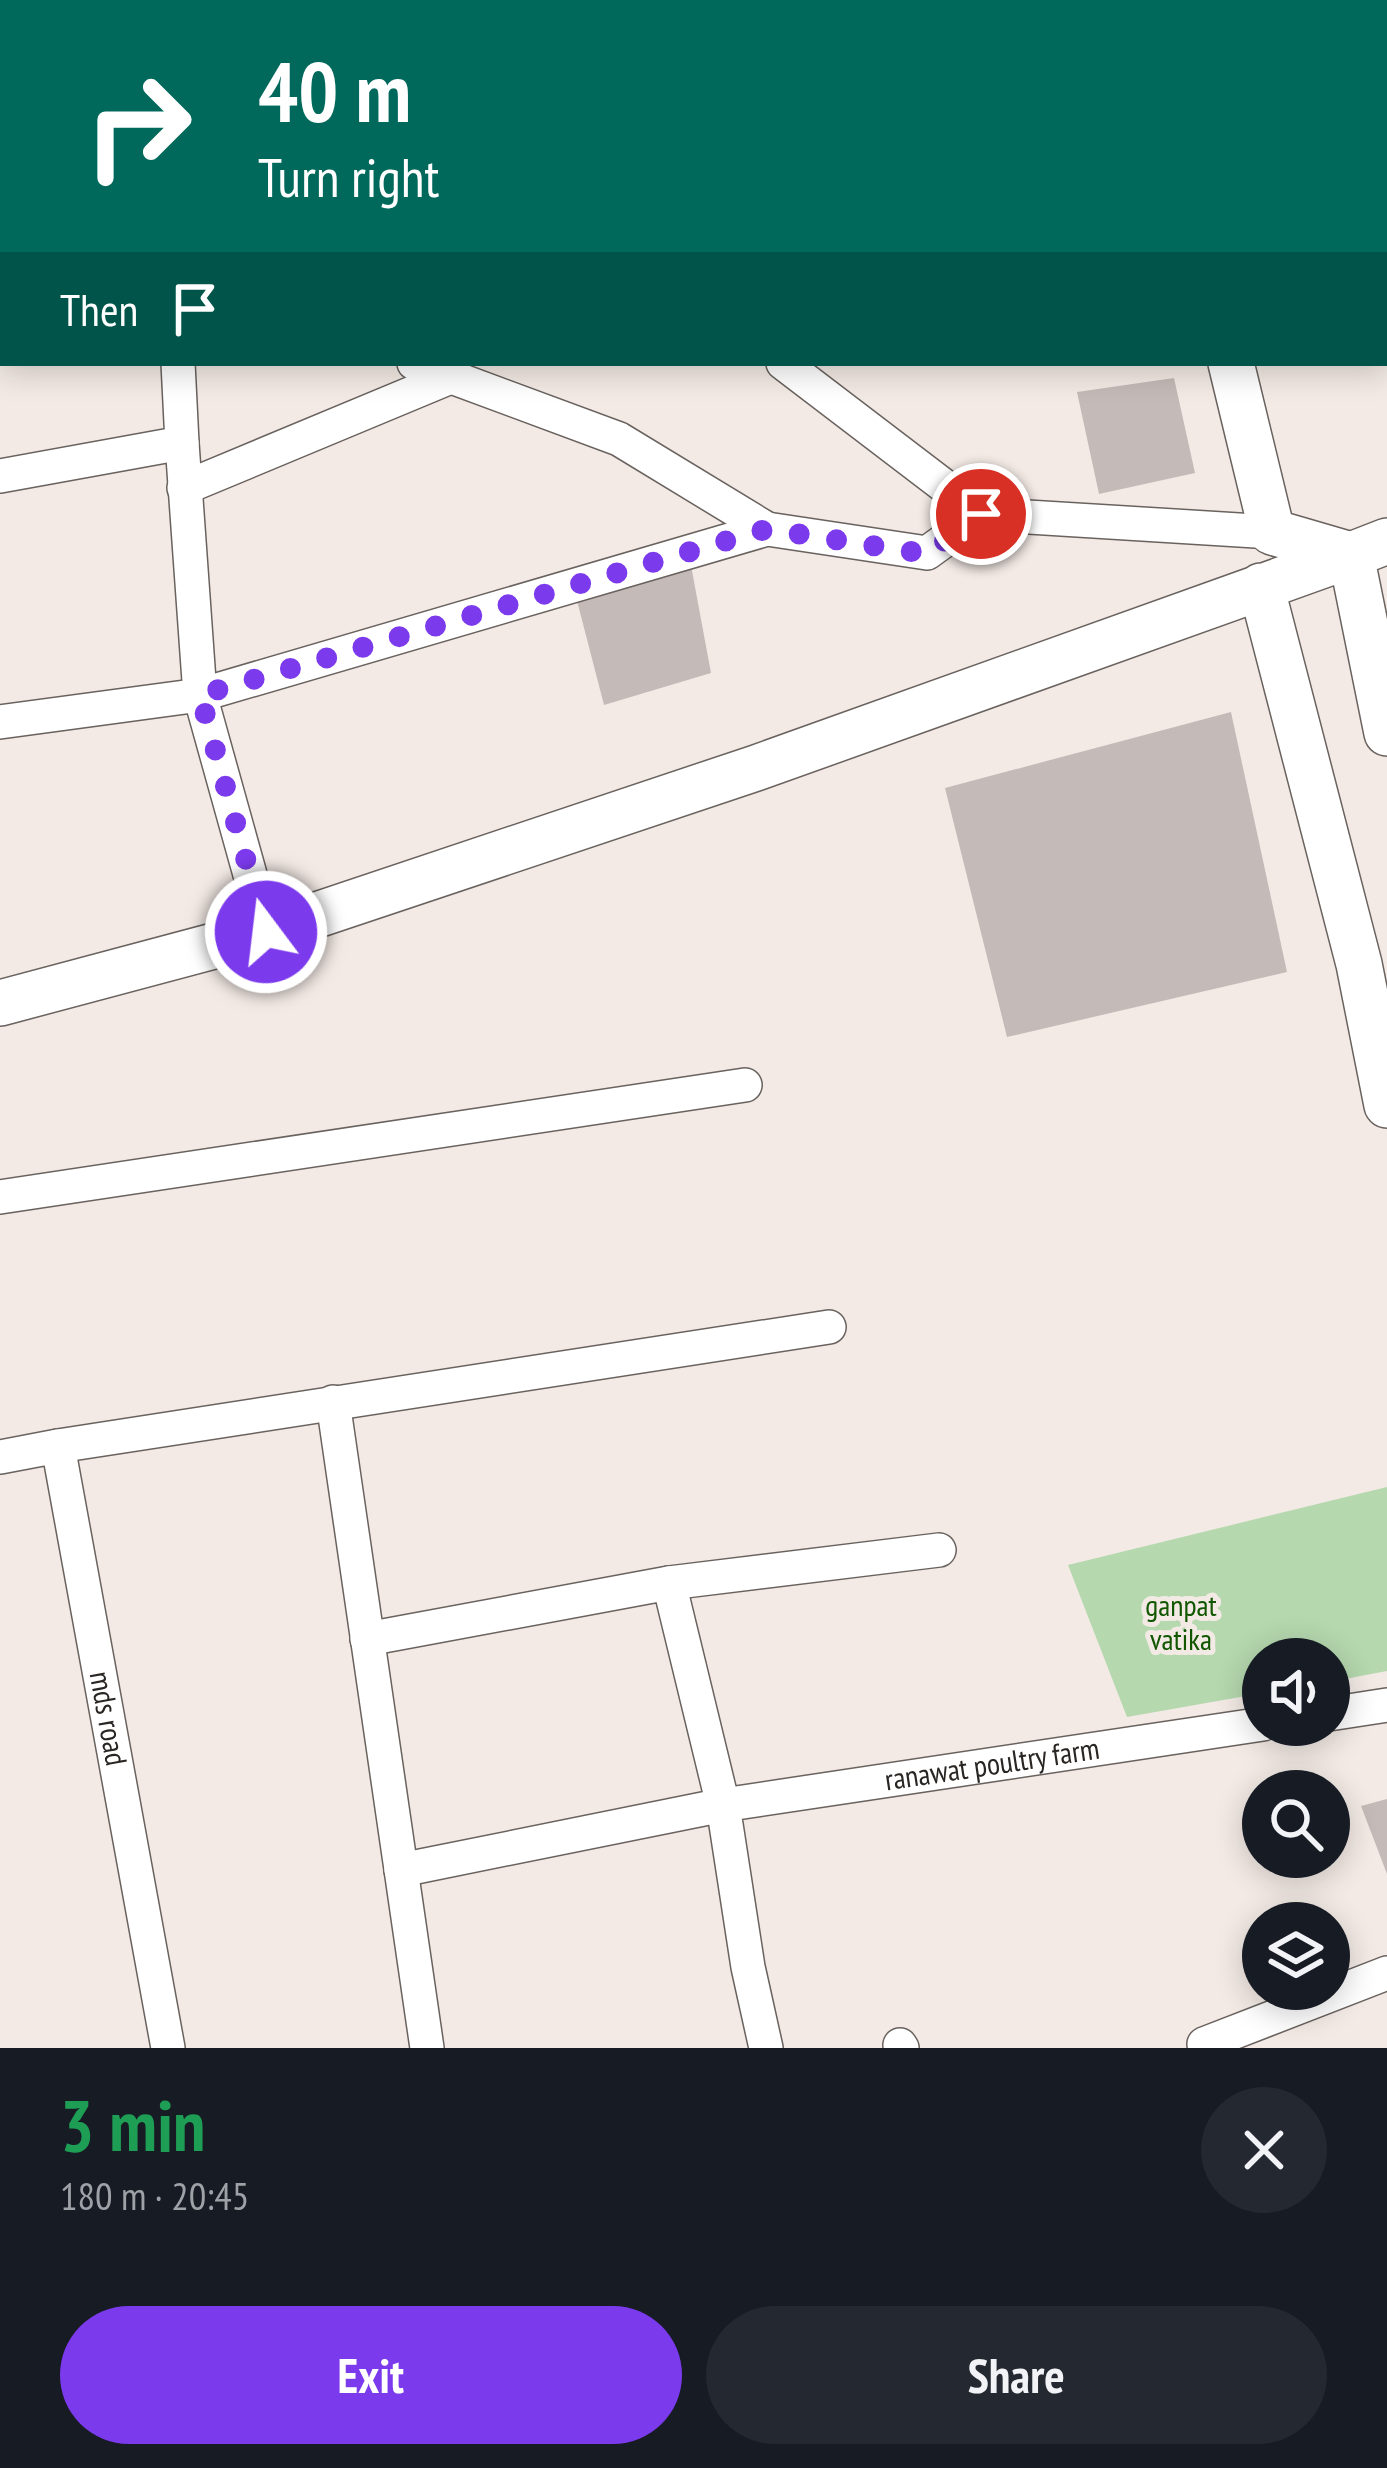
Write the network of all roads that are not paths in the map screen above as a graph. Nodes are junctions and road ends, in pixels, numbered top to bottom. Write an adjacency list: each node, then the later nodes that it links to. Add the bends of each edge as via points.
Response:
1 (178, 366): 6 (street)
2 (423, 366): 5 (street)
3 (787, 366): 9 (street)
4 (1233, 366): 11 (street)
5 (453, 376): 8 (street); 10 (street, via 619,439)
6 (182, 443): 7 (street); 8 (street)
7 (0, 476)
8 (184, 488): 14 (street)
9 (981, 514): 10 (street, via 927,554); 11 (street)
10 (767, 529): 14 (street)
11 (1272, 532): 12 (street)
12 (1369, 548): 13 (street); 16 (street)
13 (1261, 586): 17 (street, via 756,768); 20 (street, via 1359,964)
14 (200, 695): 15 (street); 17 (street)
15 (0, 722)
16 (1387, 733)
17 (266, 932): 18 (street)
18 (0, 1003)
19 (745, 1085): 21 (street)
20 (1387, 1105)
21 (0, 1197)
22 (829, 1327): 23 (street)
23 (333, 1402): 24 (street); 28 (street)
24 (58, 1446): 25 (street); 35 (street, mds road)
25 (0, 1457)
26 (939, 1550): 27 (street)
27 (669, 1583): 28 (street); 32 (street)
28 (368, 1640): 33 (street)
29 (1387, 1705): 30 (street)
30 (1350, 1711)
31 (1242, 1727): 32 (street, ranawat poultry farm)
32 (724, 1805): 33 (street, ranawat poultry farm); 37 (street)
33 (401, 1870): 36 (street)
34 (1387, 1973): 38 (street)
35 (168, 2048)
36 (427, 2048)
37 (766, 2048)
38 (1206, 2048)

